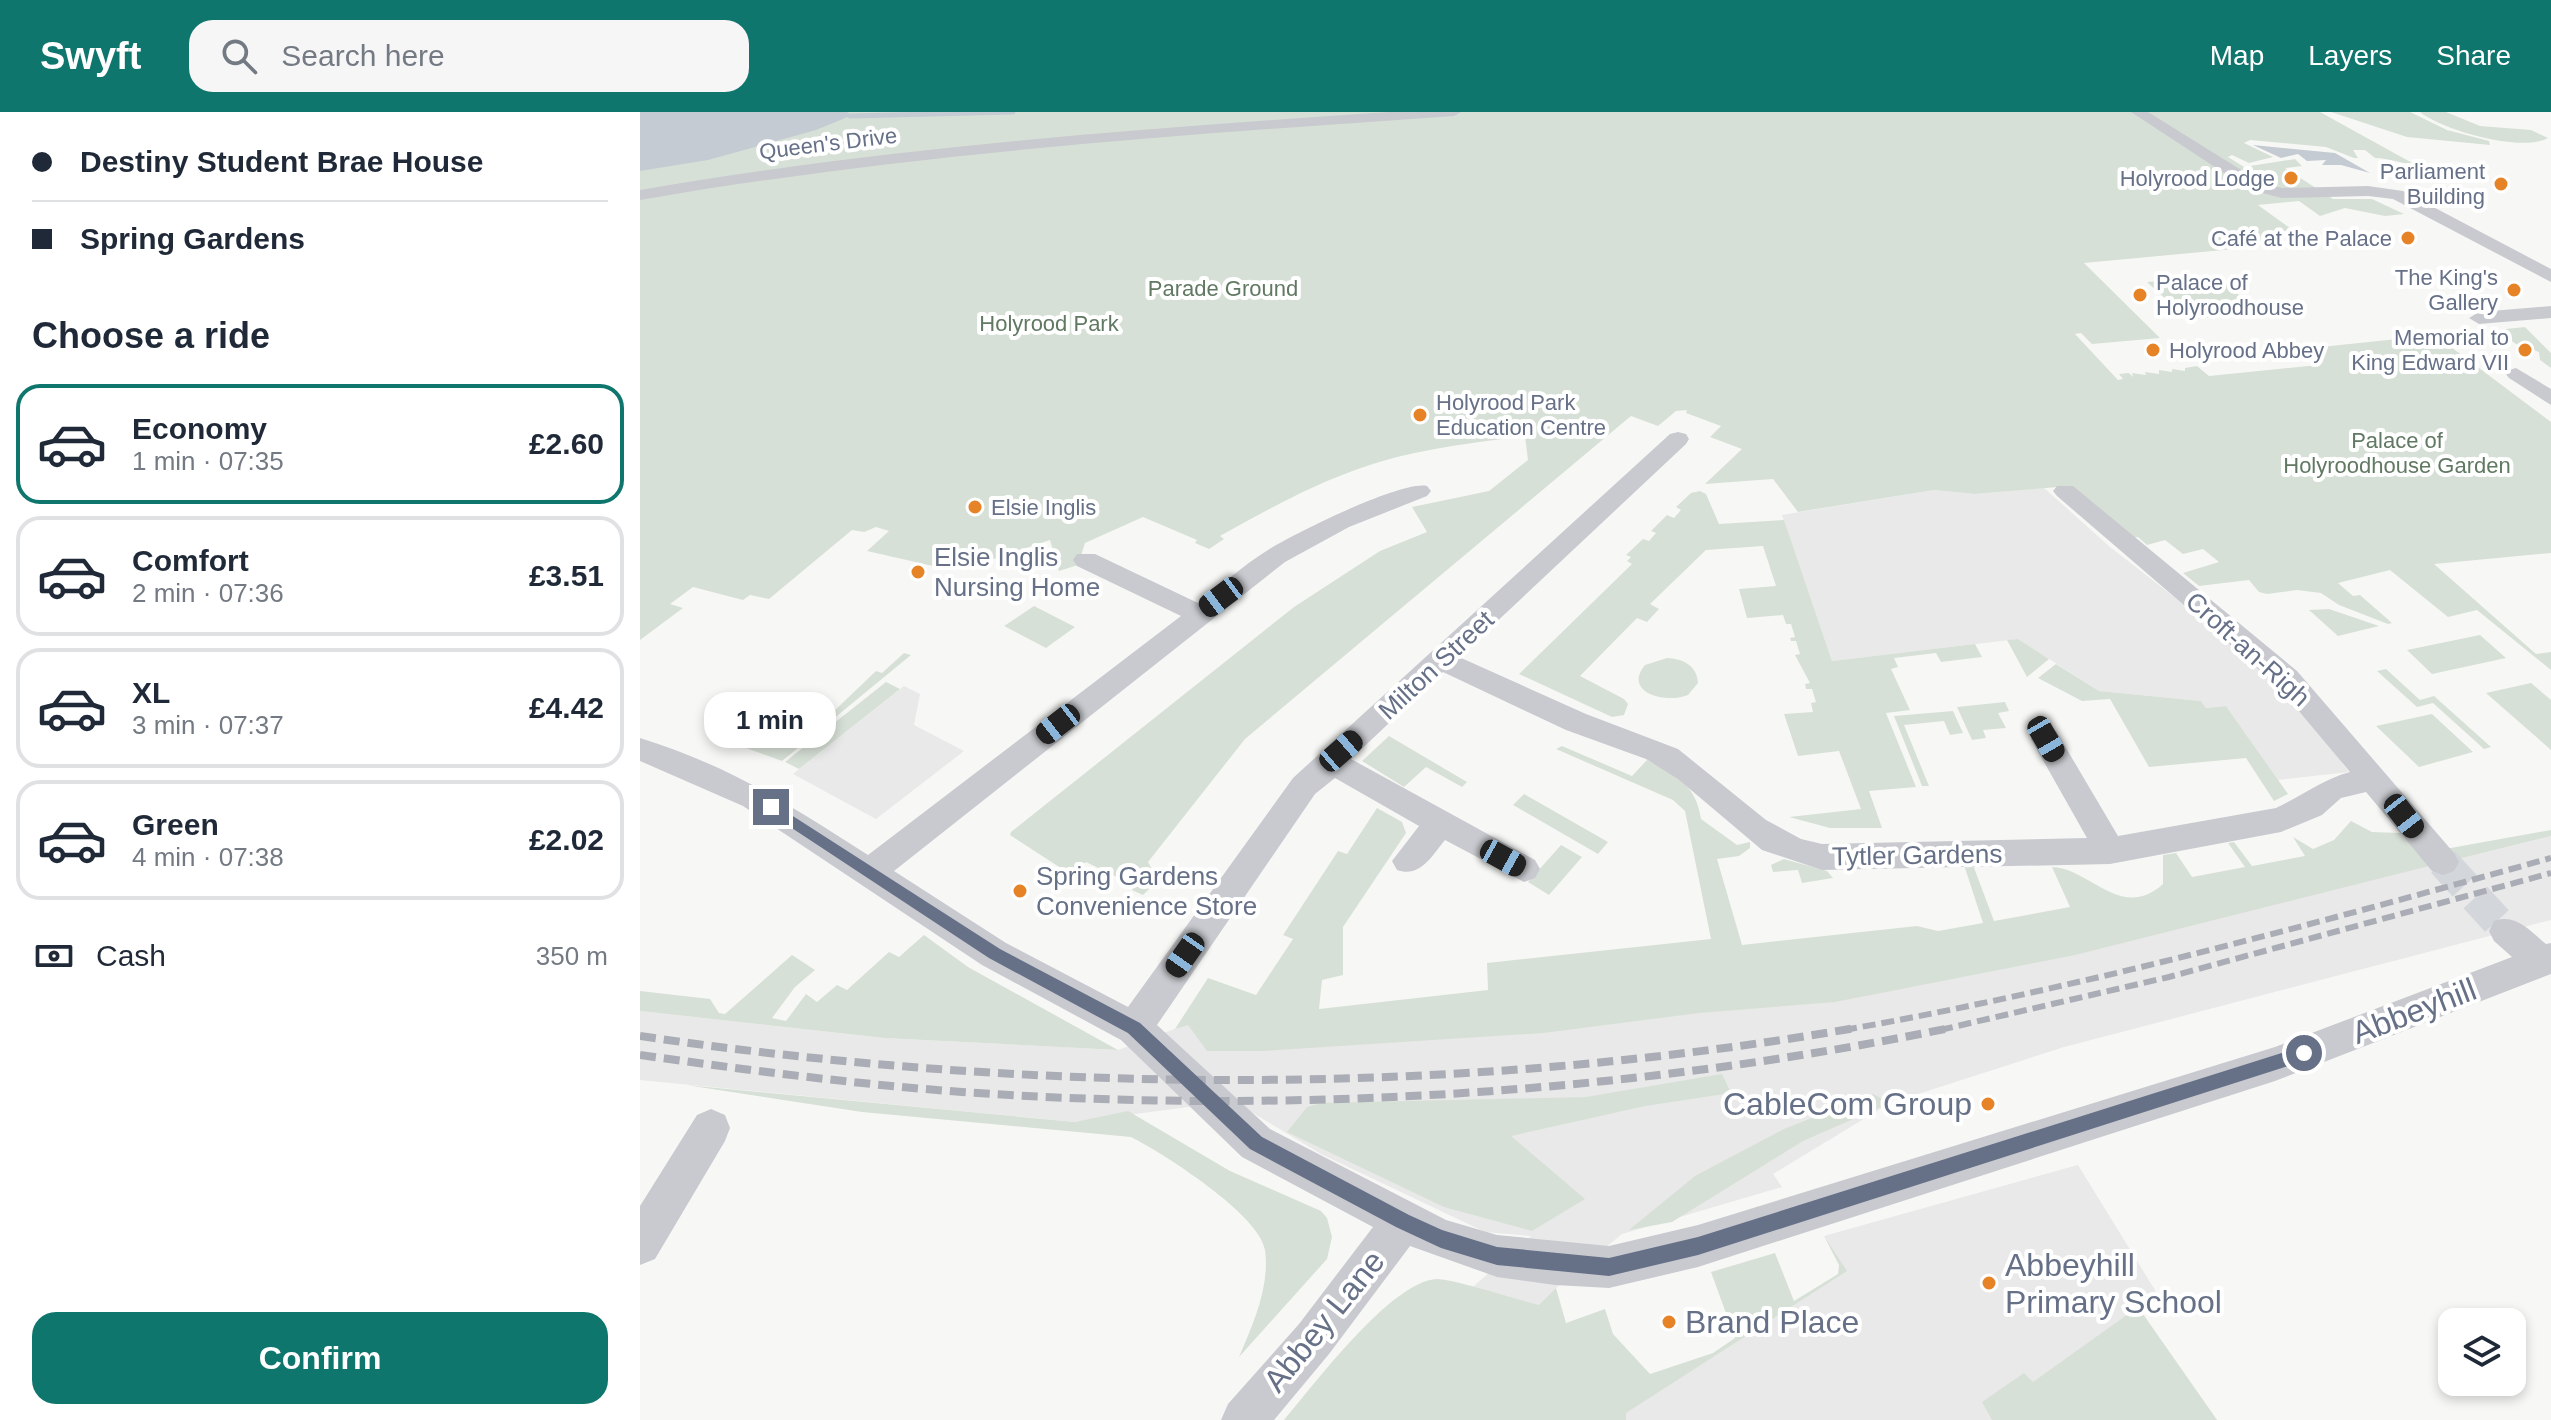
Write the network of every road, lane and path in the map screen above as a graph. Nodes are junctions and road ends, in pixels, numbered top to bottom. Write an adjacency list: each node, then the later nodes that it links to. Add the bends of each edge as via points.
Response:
1 (1454, 112): 3 (street, Queen's Drive, via 870,159)
2 (2138, 112): 4 (street, via 2251,185 2268,191 2397,195)
3 (640, 195)
4 (2551, 276)
5 (2551, 312): 6 (street)
6 (2479, 318)
7 (2516, 374): 8 (street)
8 (2551, 399)
9 (1678, 439): 14 (street, Milton Street)
10 (1419, 491): 13 (street, via 1299,542)
11 (2065, 491): 18 (street, Croft-an-Righ, via 2287,678)
12 (1086, 560): 13 (street)
13 (1199, 614): 24 (street)
14 (1443, 661): 17 (street, Milton Street, via 1341,751); 20 (street, Tytler Gardens, via 1574,721 1661,753 1694,775 1759,835 1802,853 1841,858)
15 (2046, 739): 20 (street)
16 (640, 749): 24 (street, Abbeyhill, via 731,784)
17 (1335, 764): 19 (street); 27 (street, Milton Street, via 1304,786)
18 (2374, 778): 20 (street, Tytler Gardens, via 2331,789 2281,820); 22 (street, Croft-an-Righ)
19 (1441, 823): 21 (street); 23 (street)
20 (2110, 851)
21 (1408, 861)
22 (2443, 862)
23 (1524, 869)
24 (871, 871): 27 (street, Abbeyhill, via 994,954)
25 (2506, 931): 26 (street)
26 (2546, 960): 29 (street, Abbeyhill, via 2275,1064 1637,1262 1609,1267 1497,1256)
27 (1134, 1028): 29 (street, Abbeyhill, via 1256,1143)
28 (711, 1128): 30 (street)
29 (1403, 1221): 31 (street, Abbey Lane, via 1314,1339)
30 (640, 1244)
31 (1244, 1420)

